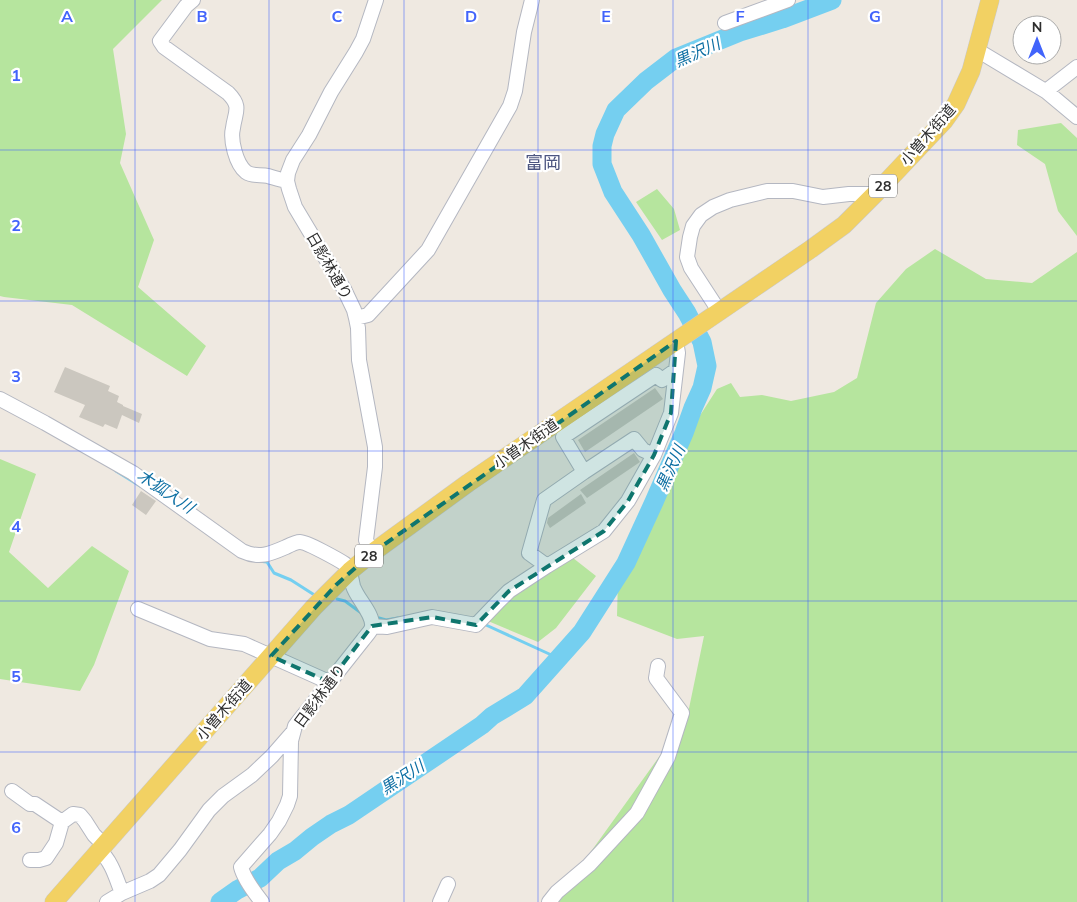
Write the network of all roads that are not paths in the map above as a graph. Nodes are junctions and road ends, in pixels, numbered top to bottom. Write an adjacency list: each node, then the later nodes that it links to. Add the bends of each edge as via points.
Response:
1 (193, 0): 11 (street, via 160,41 234,99 237,111 232,130 233,146 245,171)
2 (376, 0): 11 (street, via 364,38 293,160)
3 (532, 0): 14 (street, via 510,106 428,250 368,315)
4 (788, 0): 6 (street)
5 (990, 0): 7 (main road, 小曽木街道 / 28)
6 (725, 23)
7 (977, 50): 9 (street); 12 (main road, 小曽木街道 / 28, via 956,104 944,121)
8 (1077, 67): 9 (street)
9 (1046, 91): 10 (street)
10 (1077, 117)
11 (287, 181): 14 (street, 日影林通り, via 295,207 344,289)
12 (875, 194): 13 (main road, 小曽木街道 / 28, via 844,225); 13 (street, via 823,197 793,191 767,191 730,200 701,215 691,231 687,257)
13 (714, 315): 15 (main road, 小曽木街道 / 28)
14 (356, 318): 20 (street, 日影林通り, via 359,360 375,447 366,540)
15 (678, 340): 16 (street); 20 (main road, 小曽木街道 / 28)
16 (676, 370): 18 (street, via 671,413); 19 (street, via 662,380 656,375 564,437)
17 (0, 399): 22 (street, via 133,473 242,551 265,555 301,542 336,559)
18 (654, 455): 19 (street, via 643,450 634,439); 21 (street, via 628,501 604,531)
19 (584, 472): 21 (street, via 544,500 529,553)
20 (372, 553): 22 (main road, 小曽木街道 / 28)
21 (547, 566): 24 (street, via 498,600 476,626 432,617)
22 (350, 571): 24 (street, via 354,588 371,616); 25 (main road, 小曽木街道 / 28)
23 (138, 608): 25 (street, via 210,639 244,644)
24 (372, 626): 27 (street, 日影林通り)
25 (271, 656): 27 (street); 31 (main road, 小曽木街道 / 28)
26 (658, 666): 39 (street, via 656,678 682,713 668,757 637,813)
27 (329, 682): 28 (street, 日影林通り)
28 (293, 732): 34 (street, via 252,775 209,810 159,875); 35 (street, 日影林通り, via 288,805 270,834 241,869)
29 (12, 792): 30 (street)
30 (62, 822): 31 (street, via 73,814 80,815); 32 (street, via 56,843 46,858)
31 (102, 848): 34 (street); 36 (main road, 小曽木街道 / 28)
32 (30, 860)
33 (448, 884): 38 (street)
34 (122, 893): 37 (street)
35 (259, 898)
36 (54, 902)
37 (107, 902)
38 (440, 902)
39 (549, 902)

